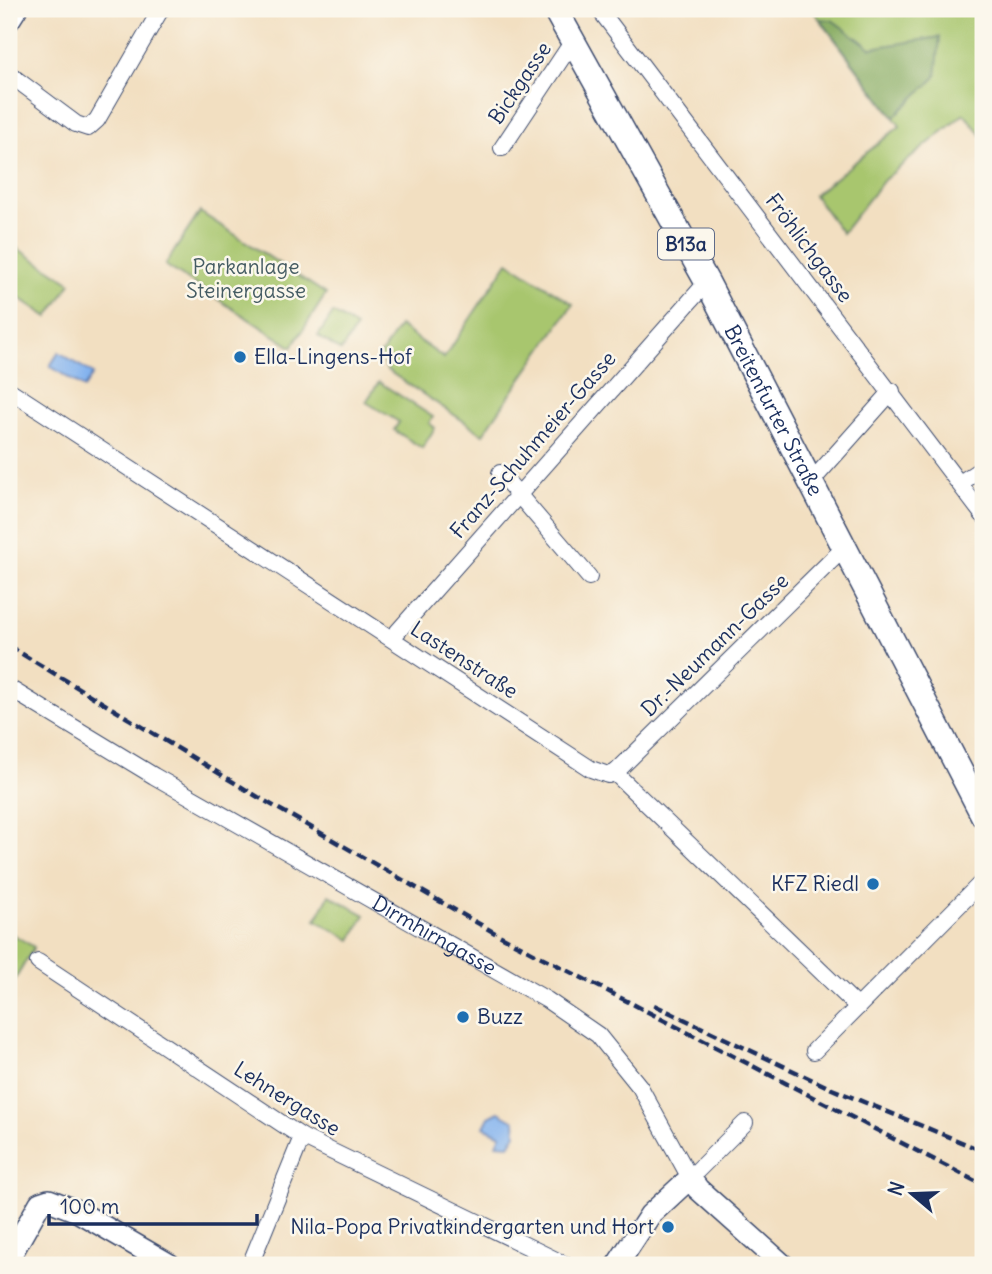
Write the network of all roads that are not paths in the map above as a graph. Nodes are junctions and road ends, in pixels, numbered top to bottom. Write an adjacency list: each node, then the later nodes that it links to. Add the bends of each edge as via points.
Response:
1 (16, 9): 5 (street)
2 (161, 9): 7 (street, via 88,128)
3 (555, 9): 6 (main road, Breitenfurter Straße / B13a)
4 (599, 9): 11 (street, Fröhlichgasse)
5 (9, 20)
6 (573, 41): 8 (street, Bickgasse); 9 (main road, Breitenfurter Straße / B13a)
7 (9, 74)
8 (502, 148)
9 (707, 282): 14 (main road, Breitenfurter Straße / B13a); 16 (street, Franz-Schuhmeier-Gasse)
10 (9, 390): 20 (street, Lastenstraße)
11 (892, 391): 14 (street); 15 (street, Fröhlichgasse)
12 (983, 468): 15 (street)
13 (500, 473): 16 (street)
14 (811, 482): 18 (main road, Breitenfurter Straße / B13a)
15 (960, 483): 17 (street, Fröhlichgasse)
16 (518, 493): 19 (street); 20 (street, Franz-Schuhmeier-Gasse)
17 (983, 515)
18 (845, 547): 22 (street, Dr.-Neumann-Gasse); 23 (main road, Breitenfurter Straße / B13a)
19 (589, 578)
20 (393, 638): 22 (street, Lastenstraße, via 591,769)
21 (9, 688): 30 (street, Dirmhirngasse, via 547,1000 598,1035 640,1087)
22 (615, 773): 26 (street, Lastenstraße)
23 (983, 815)
24 (983, 881): 26 (street)
25 (38, 962): 29 (street, Lehnergasse)
26 (858, 1007): 27 (street)
27 (814, 1051)
28 (745, 1123): 30 (street)
29 (302, 1138): 33 (street); 34 (street, Lehnergasse)
30 (690, 1178): 35 (street, via 650,1215); 36 (street, Dirmhirngasse)
31 (9, 1258): 32 (street, via 40,1203 49,1200)
32 (170, 1265)
33 (250, 1265)
34 (566, 1265)
35 (617, 1265)
36 (783, 1265)

